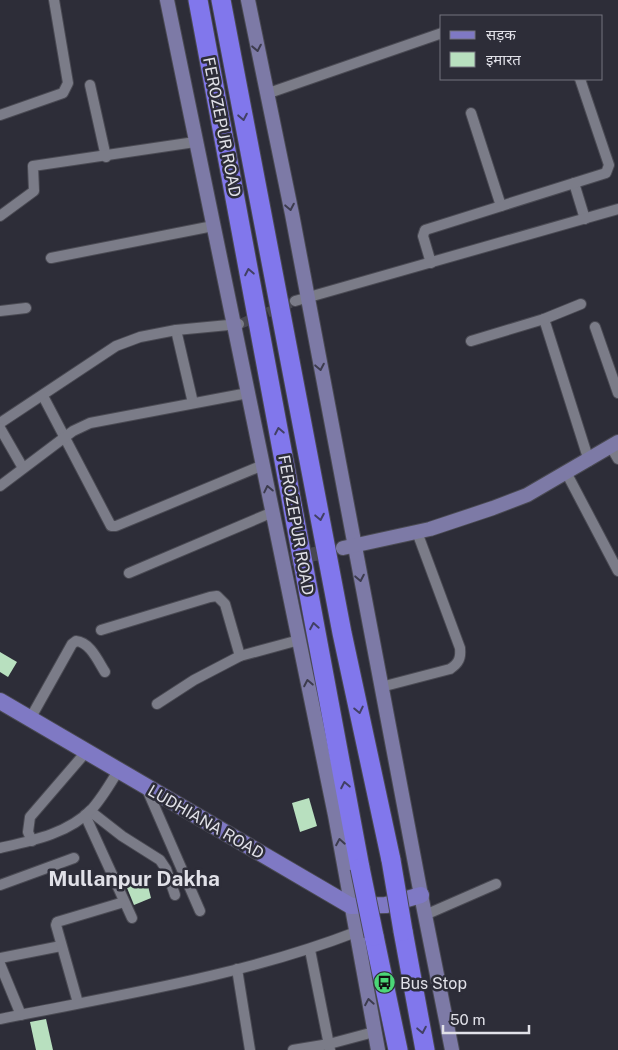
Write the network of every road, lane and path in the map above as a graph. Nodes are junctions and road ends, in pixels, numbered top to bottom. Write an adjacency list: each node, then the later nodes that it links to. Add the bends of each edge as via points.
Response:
1 (54, 0): 11 (street, via 67,89)
2 (168, 0): 12 (main road)
3 (198, 0): 74 (highway, FEROZEPUR ROAD, one-way to 3, bridge, via 360,868)
4 (221, 0): 89 (highway, one-way to 89, bridge, via 342,633 391,860)
5 (248, 0): 9 (main road, one-way to 9)
6 (440, 34): 9 (street)
7 (580, 80): 14 (street, via 609,165 606,173)
8 (90, 84): 13 (street)
9 (266, 94): 22 (main road, one-way to 22)
10 (471, 113): 15 (street)
11 (0, 115)
12 (195, 142): 13 (street); 19 (main road)
13 (106, 157): 17 (street, via 33,166 34,190 31,195)
14 (574, 183): 15 (street); 18 (street)
15 (501, 206): 21 (street, via 425,230 423,236)
16 (618, 209): 18 (street)
17 (0, 216)
18 (586, 219): 21 (street)
19 (213, 226): 20 (street); 27 (main road)
20 (51, 258)
21 (431, 262): 22 (street)
22 (301, 298): 47 (main road, one-way to 47)
23 (581, 304): 26 (street)
24 (26, 308): 25 (street)
25 (0, 312)
26 (544, 318): 30 (street); 40 (street)
27 (237, 324): 29 (street); 31 (main road)
28 (595, 327): 32 (street)
29 (176, 330): 33 (street, via 140,337 116,346); 34 (street)
30 (471, 340)
31 (248, 393): 34 (street); 41 (main road)
32 (618, 393)
33 (43, 396): 35 (street); 37 (street)
34 (192, 403): 37 (street, via 90,423)
35 (0, 423)
36 (0, 428): 42 (street)
37 (64, 438): 41 (street, via 111,526); 42 (street)
38 (615, 444): 39 (street); 40 (main road)
39 (618, 459)
40 (588, 461): 43 (main road)
41 (263, 465): 45 (main road, one-way to 41)
42 (23, 468): 44 (street)
43 (567, 474): 46 (main road, via 528,495); 48 (street)
44 (0, 486)
45 (273, 512): 49 (street); 51 (main road, via 287,560)
46 (417, 532): 47 (main road); 54 (street, via 460,648 460,656 450,669)
47 (349, 546): 54 (main road, one-way to 54)
48 (618, 571)
49 (130, 573)
50 (101, 630): 52 (street, via 217,596 225,604)
51 (299, 640): 52 (street); 70 (main road, one-way to 51)
52 (240, 656): 56 (street)
53 (104, 672): 57 (street, via 88,646 83,641 76,641)
54 (381, 687): 68 (main road)
55 (0, 701): 57 (main road, LUDHIANA ROAD)
56 (157, 704)
57 (30, 719): 58 (main road, LUDHIANA ROAD)
58 (86, 752): 59 (main road, LUDHIANA ROAD); 62 (street, via 30,818 28,832)
59 (118, 771): 60 (main road, LUDHIANA ROAD); 61 (street)
60 (146, 788): 70 (main road, LUDHIANA ROAD); 71 (street)
61 (88, 813): 62 (street, via 56,833); 67 (street, via 160,860); 69 (street)
62 (32, 841): 63 (street)
63 (0, 848)
64 (74, 858): 66 (street)
65 (496, 884): 72 (street)
66 (0, 886)
67 (175, 895)
68 (420, 895): 70 (main road, via 386,905); 72 (main road)
69 (124, 902): 73 (street); 75 (street, via 59,920 56,925)
70 (351, 906): 74 (main road)
71 (200, 911)
72 (424, 915): 90 (main road)
73 (132, 918)
74 (365, 934): 76 (street); 83 (main road, one-way to 74); 88 (highway, FEROZEPUR ROAD)
75 (61, 946): 77 (street); 80 (street)
76 (310, 950): 79 (street); 84 (street)
77 (0, 958)
78 (0, 964): 81 (street)
79 (237, 969): 80 (street); 85 (street)
80 (78, 1003): 81 (street)
81 (21, 1015): 82 (street)
82 (0, 1019)
83 (374, 1032): 84 (street); 87 (main road)
84 (329, 1047): 86 (street)
85 (250, 1050)
86 (293, 1050)
87 (378, 1050)
88 (398, 1050)
89 (425, 1050)
90 (452, 1050)

